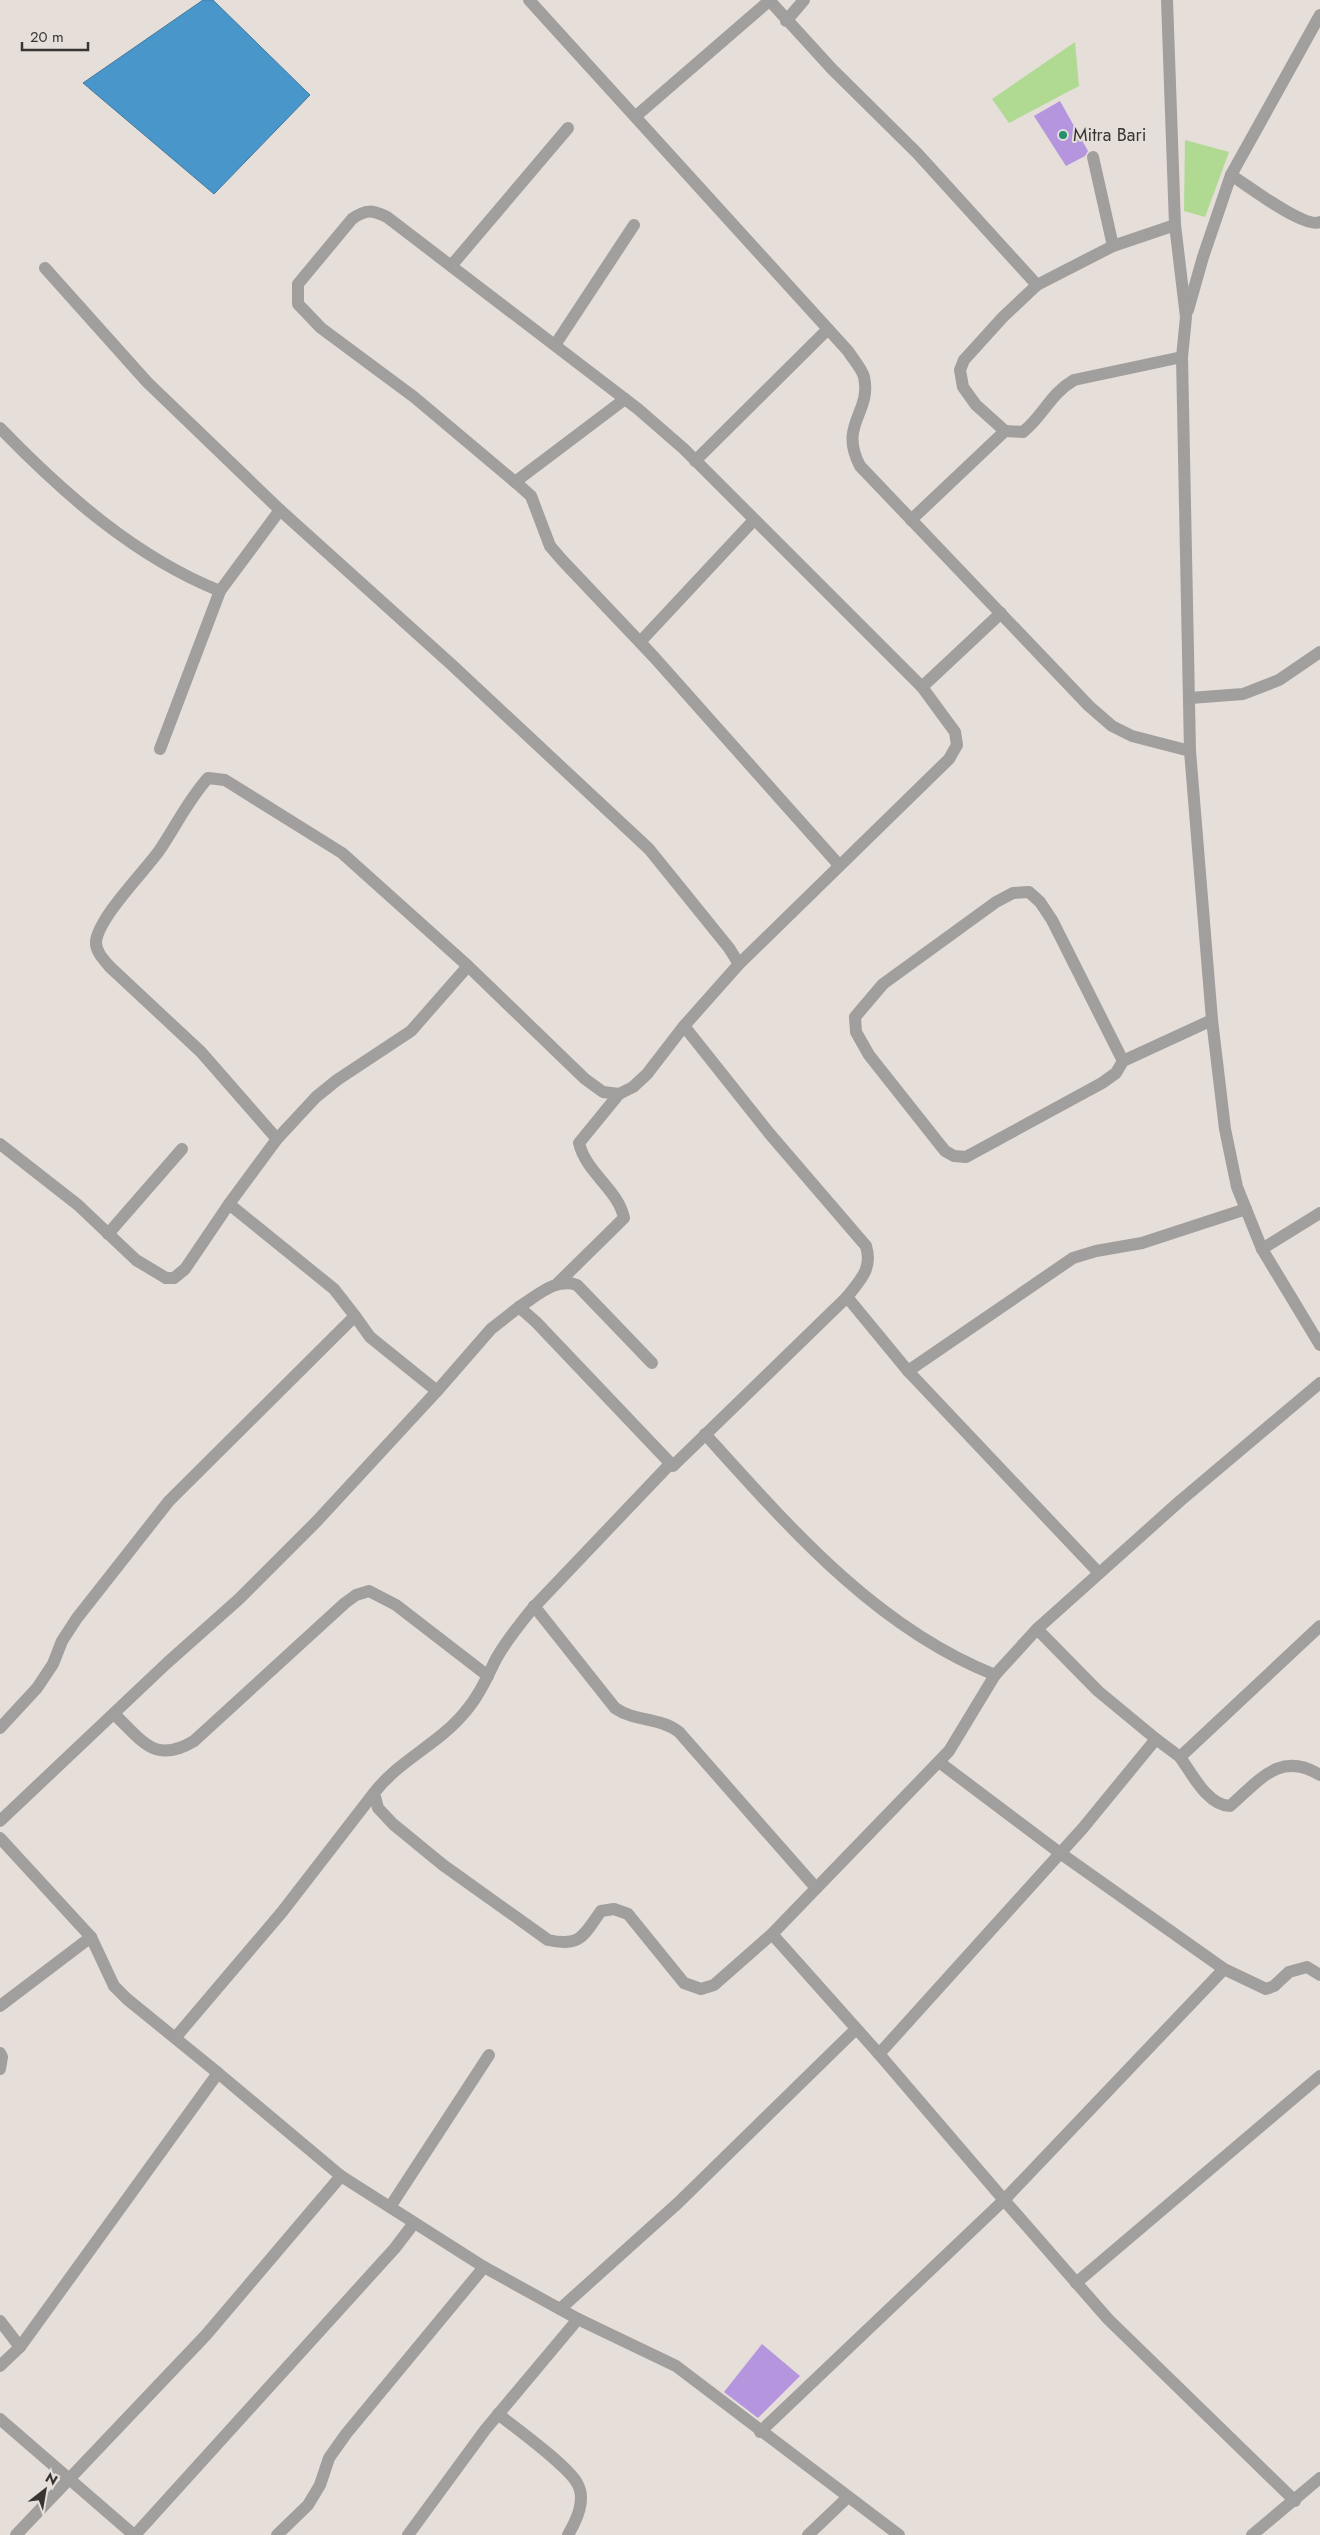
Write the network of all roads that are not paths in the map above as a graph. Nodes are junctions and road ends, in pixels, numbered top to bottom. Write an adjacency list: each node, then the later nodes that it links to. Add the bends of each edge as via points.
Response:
1 (529, 0): 7 (street)
2 (769, 0): 6 (street); 7 (street)
3 (804, 0): 6 (street)
4 (1168, 0): 13 (street)
5 (1320, 15): 10 (street)
6 (786, 20): 17 (street, via 917,153)
7 (636, 116): 19 (street)
8 (568, 128): 15 (street)
9 (1092, 158): 14 (street)
10 (1231, 175): 11 (street, via 1301,220); 18 (street)
11 (1320, 222)
12 (634, 225): 20 (street)
13 (1175, 225): 14 (street); 18 (street)
14 (1113, 246): 17 (street)
15 (451, 266): 20 (street); 26 (street, via 387,217 372,210 362,212 352,219 298,284 298,304 321,328 414,397)
16 (45, 268): 27 (street, via 147,382)
17 (1037, 285): 24 (street, via 964,360 960,370 963,387 976,405)
18 (1186, 318): 21 (street)
19 (828, 329): 25 (street); 29 (street, via 864,376 865,395 852,433 852,450 860,466)
20 (555, 345): 22 (street)
21 (1182, 357): 24 (street, via 1074,380 1058,389 1036,420 1022,432); 35 (street)
22 (625, 399): 25 (street); 26 (street)
23 (0, 428): 30 (street, via 43,473 96,517 193,580)
24 (1006, 431): 29 (street)
25 (695, 461): 28 (street)
26 (515, 482): 32 (street, via 531,496 550,546)
27 (280, 510): 30 (street); 39 (street, via 648,849 729,948)
28 (754, 520): 32 (street); 34 (street)
29 (911, 520): 31 (street)
30 (220, 591): 36 (street)
31 (1001, 613): 34 (street); 37 (street, via 1112,726 1132,736)
32 (640, 642): 38 (street)
33 (1320, 652): 35 (street, via 1279,680 1243,694)
34 (922, 687): 38 (street, via 955,732 957,745 949,759)
35 (1190, 698): 37 (street)
36 (160, 749)
37 (1190, 752): 41 (street)
38 (839, 865): 39 (street)
39 (738, 964): 42 (street)
40 (468, 966): 44 (street, via 585,1079 603,1092); 45 (street, via 412,1031 337,1080); 45 (street, via 342,853 225,780 208,778 193,794 159,850 110,913 96,943 100,955 110,967 201,1052)
41 (1212, 1020): 43 (street); 49 (street, via 1225,1129)
42 (684, 1026): 44 (street, via 647,1074); 54 (street, via 769,1133 866,1246 870,1258 864,1274)
43 (1123, 1061): 43 (street, via 1116,1073 1102,1083 966,1157 954,1156 945,1151 869,1055 856,1032 855,1017 884,984 996,902 1013,893 1028,892 1040,902 1052,920)
44 (619, 1094): 53 (street, via 580,1143 582,1157 621,1205 624,1218)
45 (276, 1139): 48 (street)
46 (0, 1144): 51 (street, via 78,1205)
47 (182, 1149): 51 (street)
48 (229, 1204): 51 (street, via 184,1269 174,1278 156,1274); 56 (street, via 334,1289)
49 (1246, 1209): 52 (street); 59 (street, via 1142,1242 1073,1258)
50 (1320, 1213): 52 (street)
51 (108, 1234)
52 (1262, 1249): 57 (street)
53 (558, 1283): 55 (street); 58 (street, via 577,1284)
54 (847, 1297): 59 (street); 62 (street)
55 (519, 1307): 61 (street, via 491,1329); 63 (street)
56 (355, 1316): 61 (street, via 370,1337); 71 (street, via 170,1501 77,1618 37,1688)
57 (1320, 1345)
58 (652, 1363)
59 (908, 1371): 64 (street)
60 (1320, 1383): 64 (street)
61 (437, 1391): 70 (street, via 316,1522)
62 (706, 1434): 63 (street, via 674,1466); 69 (street, via 821,1558 918,1636)
63 (671, 1463): 65 (street)
64 (1098, 1572): 67 (street)
65 (534, 1606): 68 (street); 80 (street, via 616,1708 626,1715 671,1726 679,1732)
66 (1320, 1626): 73 (street)
67 (1037, 1630): 69 (street); 72 (street, via 1098,1691)
68 (488, 1676): 70 (street, via 396,1604 369,1591 345,1603 194,1742 180,1750 166,1752 151,1748); 76 (street, via 465,1713 386,1778)
69 (995, 1676): 74 (street)
70 (114, 1714): 77 (street)
71 (0, 1728)
72 (1156, 1739): 73 (street); 79 (street)
73 (1180, 1757): 75 (street, via 1212,1800 1222,1806 1230,1806 1268,1773 1282,1766 1297,1764)
74 (939, 1762): 79 (street); 80 (street)
75 (1320, 1775)
76 (374, 1793): 81 (street, via 378,1808 393,1824 443,1865 548,1940 567,1944 581,1938 601,1912 614,1909 628,1914 684,1983 701,1989 714,1985); 87 (street, via 282,1912)
77 (0, 1821)
78 (0, 1838): 82 (street)
79 (1060, 1853): 83 (street); 89 (street)
80 (816, 1888): 81 (street)
81 (772, 1934): 86 (street)
82 (91, 1937): 85 (street); 87 (street, via 114,1986)
83 (1224, 1969): 84 (street, via 1266,1989 1289,1972 1307,1968); 95 (street)
84 (1320, 1975)
85 (0, 2006)
86 (856, 2029): 89 (street); 100 (street, via 678,2203)
87 (175, 2038): 92 (street)
88 (0, 2053): 91 (street)
89 (880, 2054): 95 (street)
90 (489, 2055): 96 (street)
91 (0, 2069)
92 (218, 2073): 94 (street); 103 (street)
93 (1320, 2076): 99 (street)
94 (341, 2176): 96 (street); 109 (street, via 206,2334)
95 (1004, 2200): 99 (street); 107 (street)
96 (390, 2207): 97 (street)
97 (414, 2223): 98 (street); 113 (street, via 395,2248)
98 (484, 2268): 100 (street); 114 (street, via 346,2434 329,2458 320,2486 308,2505)
99 (1076, 2283): 111 (street, via 1108,2319)
100 (560, 2309): 101 (street)
101 (578, 2319): 105 (street); 107 (street, via 676,2366)
102 (0, 2321): 103 (street)
103 (20, 2347): 104 (street)
104 (0, 2366)
105 (498, 2414): 115 (street); 116 (street, via 567,2471 578,2484 578,2518)
106 (0, 2419): 109 (street)
107 (760, 2432): 110 (street)
108 (1320, 2478): 111 (street)
109 (68, 2479): 112 (street); 113 (street)
110 (848, 2497): 117 (street); 118 (street)
111 (1295, 2501): 119 (street)
112 (16, 2535)
113 (135, 2535)
114 (278, 2535)
115 (408, 2535)
116 (568, 2535)
117 (808, 2535)
118 (899, 2535)
119 (1252, 2535)

